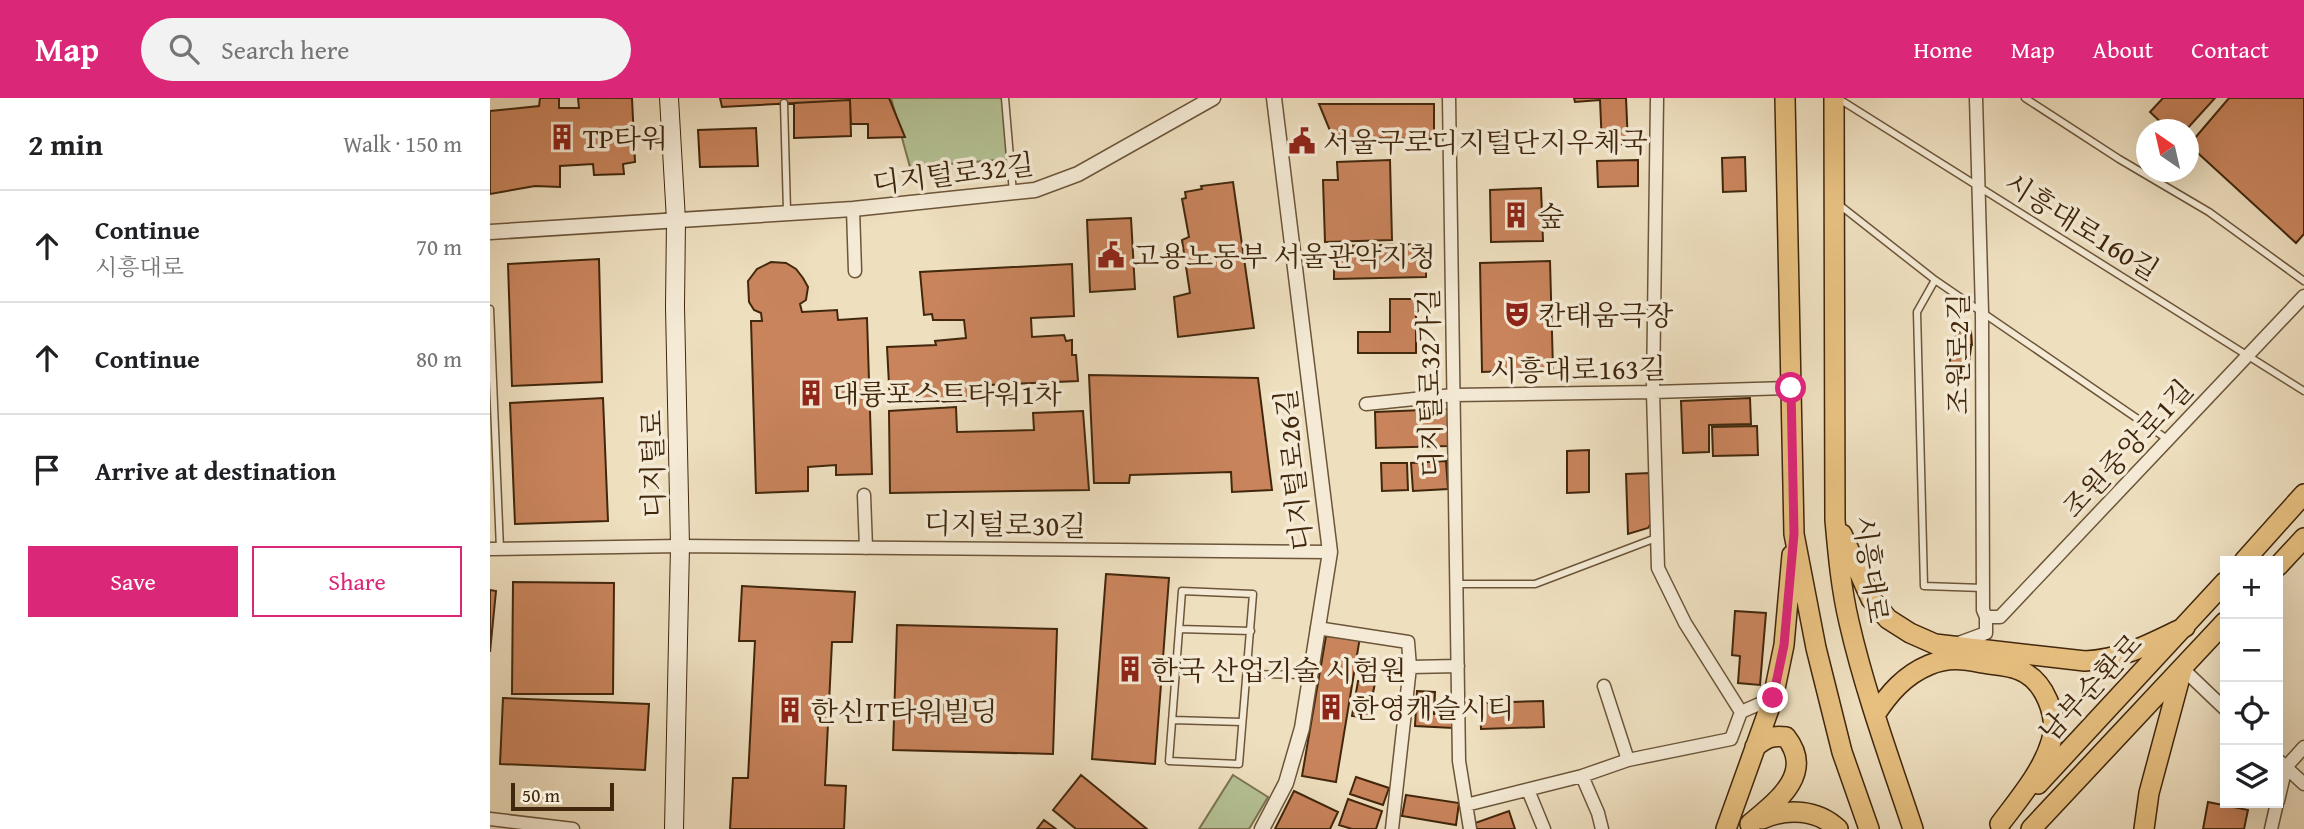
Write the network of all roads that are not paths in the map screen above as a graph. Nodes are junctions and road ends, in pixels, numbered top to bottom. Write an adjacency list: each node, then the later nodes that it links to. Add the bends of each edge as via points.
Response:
1 (669, 98): 17 (main road, 디지털로)
2 (1005, 98): 13 (lane)
3 (1213, 98): 13 (street, 디지털로32길, via 1078,174)
4 (1274, 98): 41 (street, 디지털로26길)
5 (1449, 98): 29 (street, 디지털로32가길)
6 (1657, 98): 28 (street)
7 (1785, 98): 26 (main road)
8 (1836, 98): 12 (lane, 시흥대로160길); 14 (main road, 시흥대로)
9 (1976, 98): 12 (street, 조원로2길)
10 (2025, 98): 21 (lane, via 2209,212)
11 (784, 103): 16 (lane)
12 (1980, 187): 24 (street, 조원로2길); 25 (lane, 시흥대로160길)
13 (1013, 193): 15 (street, 디지털로32길)
14 (1836, 202): 20 (lane); 34 (main road, 시흥대로)
15 (853, 209): 16 (street, 디지털로32길); 19 (street)
16 (787, 213): 17 (street, 디지털로32길)
17 (676, 220): 18 (street, 디지털로32길); 38 (main road, 디지털로)
18 (490, 232)
19 (855, 271)
20 (1935, 280): 24 (lane); 45 (lane, via 1916,312 1924,586)
21 (2304, 281)
22 (2304, 296): 25 (street, 조원중앙로1길)
23 (490, 309): 40 (lane)
24 (1982, 312): 31 (lane); 45 (street, 조원로2길)
25 (2249, 355): 27 (lane, 시흥대로160길); 31 (street, 조원중앙로1길)
26 (1791, 388): 28 (street, 시흥대로163길); 35 (main road)
27 (2304, 391)
28 (1653, 392): 29 (street, 시흥대로163길); 36 (street)
29 (1453, 395): 30 (street, 시흥대로163길); 44 (street, 디지털로32가길)
30 (1366, 404)
31 (2169, 440): 47 (street, 조원중앙로1길, via 2000,617)
32 (864, 495): 39 (street)
33 (2304, 495): 42 (main road)
34 (1835, 520): 53 (main road, via 1871,599 1888,619 1935,644); 63 (main road, 시흥대로, via 1849,620)
35 (1794, 534): 60 (main road, via 1784,645); 88 (main road, via 1842,752)
36 (1658, 538): 44 (lane, via 1535,584); 62 (street, via 1658,568 1679,612)
37 (2304, 538): 43 (main road)
38 (680, 546): 39 (street, 디지털로30길); 40 (street, 디지털로30길); 80 (main road, 디지털로)
39 (866, 548): 41 (street, 디지털로30길)
40 (495, 549)
41 (1330, 552): 50 (street, 디지털로26길)
42 (2249, 556)
43 (2283, 561)
44 (1457, 584): 54 (street, 디지털로32가길)
45 (1983, 588): 47 (street, 조원로2길)
46 (2220, 588): 48 (main road, 남부순환로)
47 (1985, 613): 53 (street, via 1986,634)
48 (2185, 627): 53 (main road, via 2108,660 2085,662); 78 (main road, 남부순환로)
49 (2220, 627): 56 (main road, 남부순환로)
50 (1317, 628): 55 (street, via 1408,642); 58 (street, 디지털로26길)
51 (1179, 629): 52 (lane); 52 (lane, via 1182,591 1253,594); 64 (lane)
52 (1251, 631): 57 (lane)
53 (1951, 646)
54 (1458, 666): 55 (street); 74 (street, 디지털로32가길, via 1459,761)
55 (1410, 667): 82 (street)
56 (2182, 668): 61 (street); 90 (main road, 남부순환로); 91 (main road)
57 (1248, 674): 58 (lane); 65 (lane)
58 (1310, 675): 81 (street, 디지털로26길, via 1302,728 1286,783)
59 (1604, 686): 68 (street)
60 (1773, 698): 62 (street); 66 (main road)
61 (2220, 704)
62 (1741, 712): 68 (street, via 1731,739)
63 (1875, 715): 78 (main road, via 1906,678 1953,658 2019,670 2036,681 2048,699 2052,741 2031,782); 89 (main road, 시흥대로)
64 (1172, 720): 65 (lane); 65 (lane, via 1169,761 1239,764)
65 (1242, 722)
66 (1755, 747): 77 (main road, via 1767,738 1786,737 1795,748 1796,763 1791,783 1780,799); 86 (main road)
67 (2304, 747): 69 (street)
68 (1628, 761): 71 (street)
69 (2283, 763)
70 (2283, 765): 72 (street)
71 (1582, 776): 73 (street); 85 (street)
72 (2304, 784)
73 (1528, 790): 74 (street); 84 (street)
74 (1466, 805): 83 (street, 디지털로32가길)
75 (2276, 808): 92 (street)
76 (490, 819): 79 (street)
77 (1748, 827): 87 (main road, via 1771,815 1793,811 1815,814)
78 (1997, 827)
79 (573, 829)
80 (674, 829)
81 (1262, 829)
82 (1392, 829)
83 (1470, 829)
84 (1544, 829)
85 (1602, 829)
86 (1726, 829)
87 (1838, 829)
88 (1870, 829)
89 (1913, 829)
90 (2031, 829)
91 (2144, 829)
92 (2271, 829)

